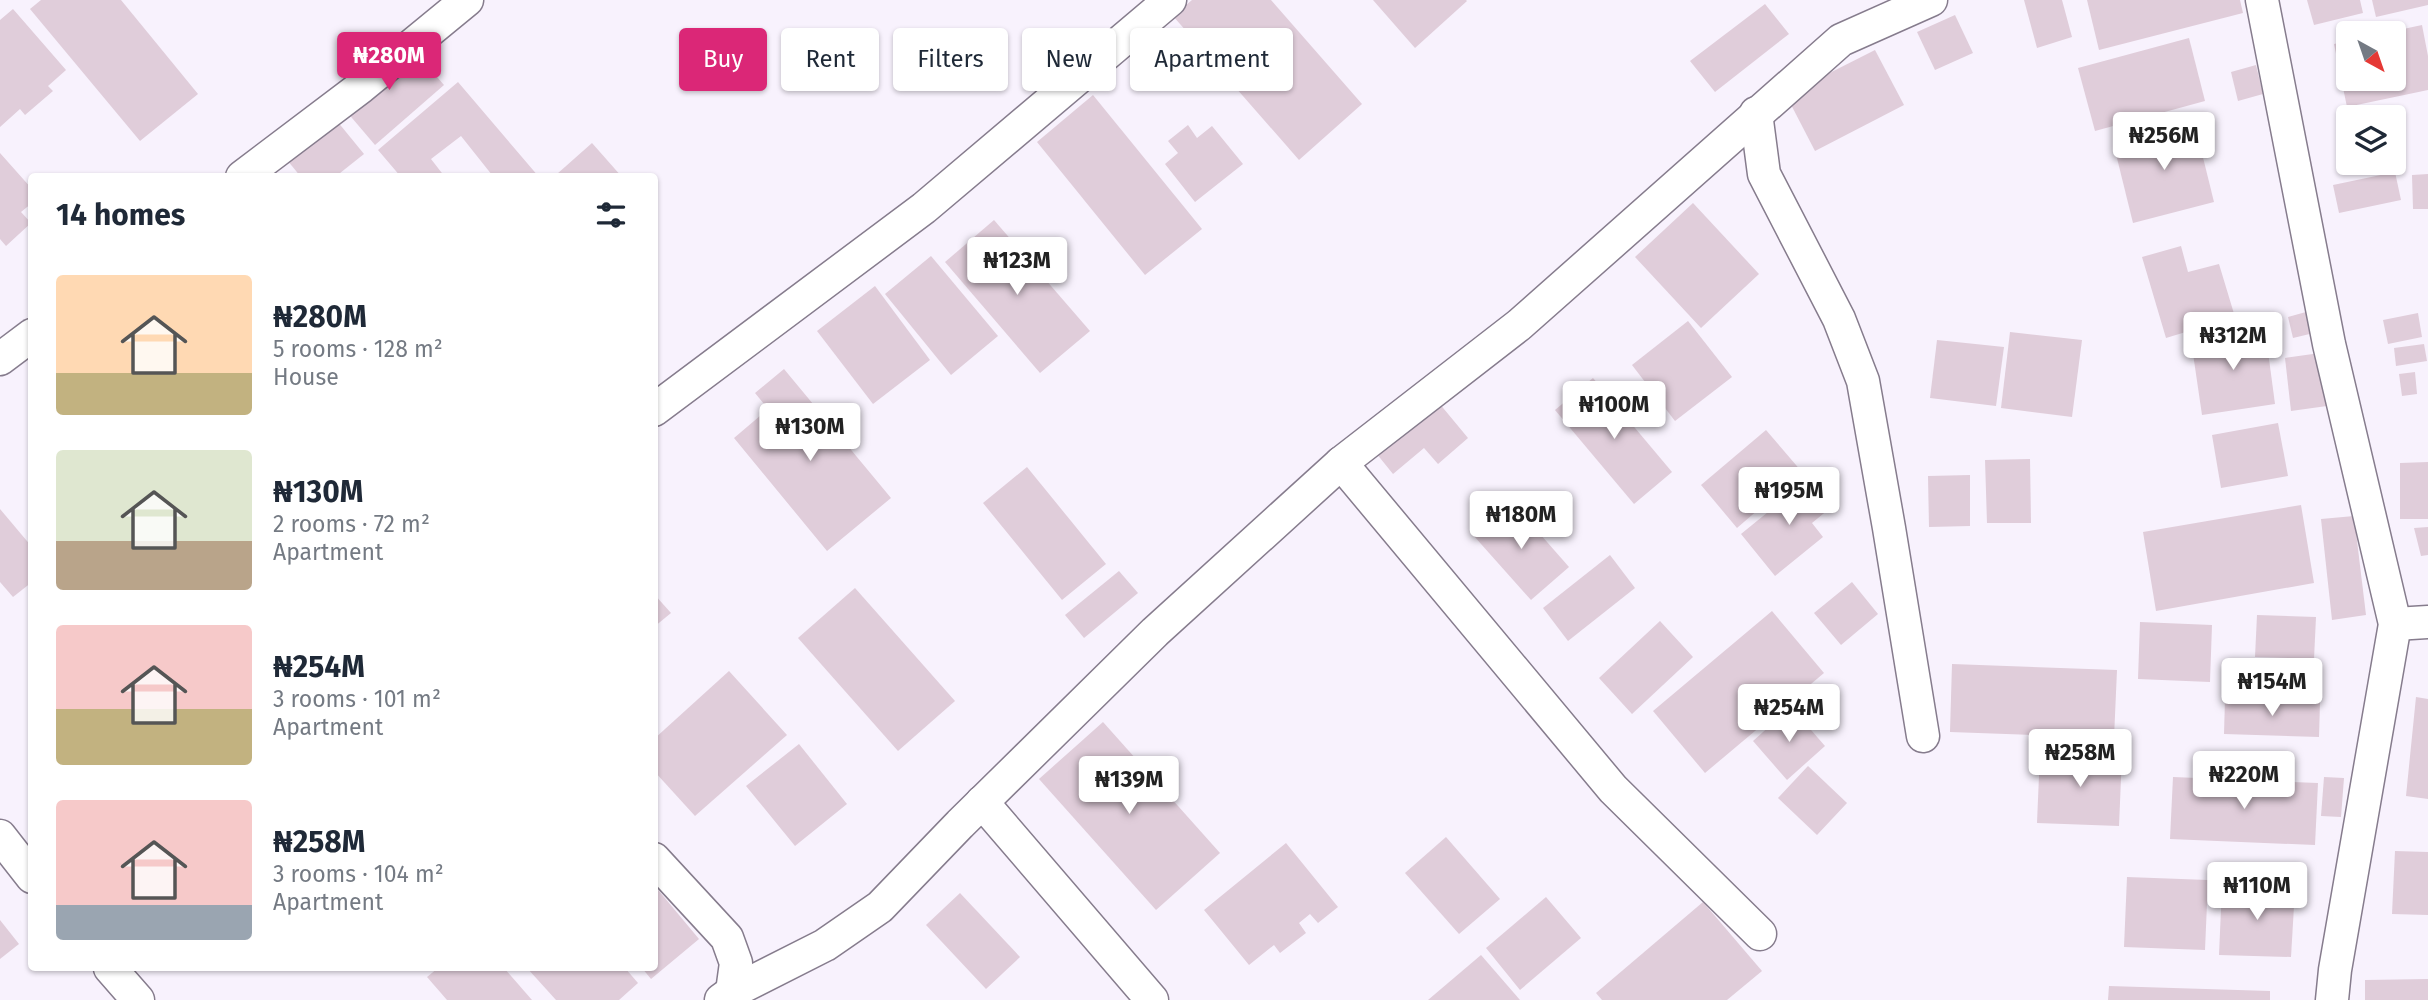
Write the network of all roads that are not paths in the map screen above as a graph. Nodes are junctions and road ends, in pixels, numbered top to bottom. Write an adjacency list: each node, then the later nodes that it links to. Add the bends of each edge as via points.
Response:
1 (467, 0): 6 (street)
2 (1170, 0): 9 (street, via 924,208)
3 (1931, 0): 5 (street, via 1841,40)
4 (2262, 0): 12 (street, via 2329,344)
5 (1756, 113): 10 (street, via 1519,324); 13 (street, via 1764,174 1839,319 1863,381)
6 (247, 173)
7 (28, 338): 8 (street)
8 (0, 359)
9 (658, 407)
10 (1341, 463): 14 (street, via 1155,632); 18 (street, via 1613,789)
11 (2428, 622): 12 (street)
12 (2395, 624): 23 (street)
13 (1923, 736)
14 (982, 802): 20 (street, via 880,907 825,945); 22 (street)
15 (0, 836): 17 (street)
16 (658, 863): 20 (street, via 727,938 736,963)
17 (28, 872)
18 (1760, 934)
19 (113, 971): 21 (street)
20 (726, 996)
21 (138, 1000)
22 (1152, 1000)
23 (2332, 1000)

